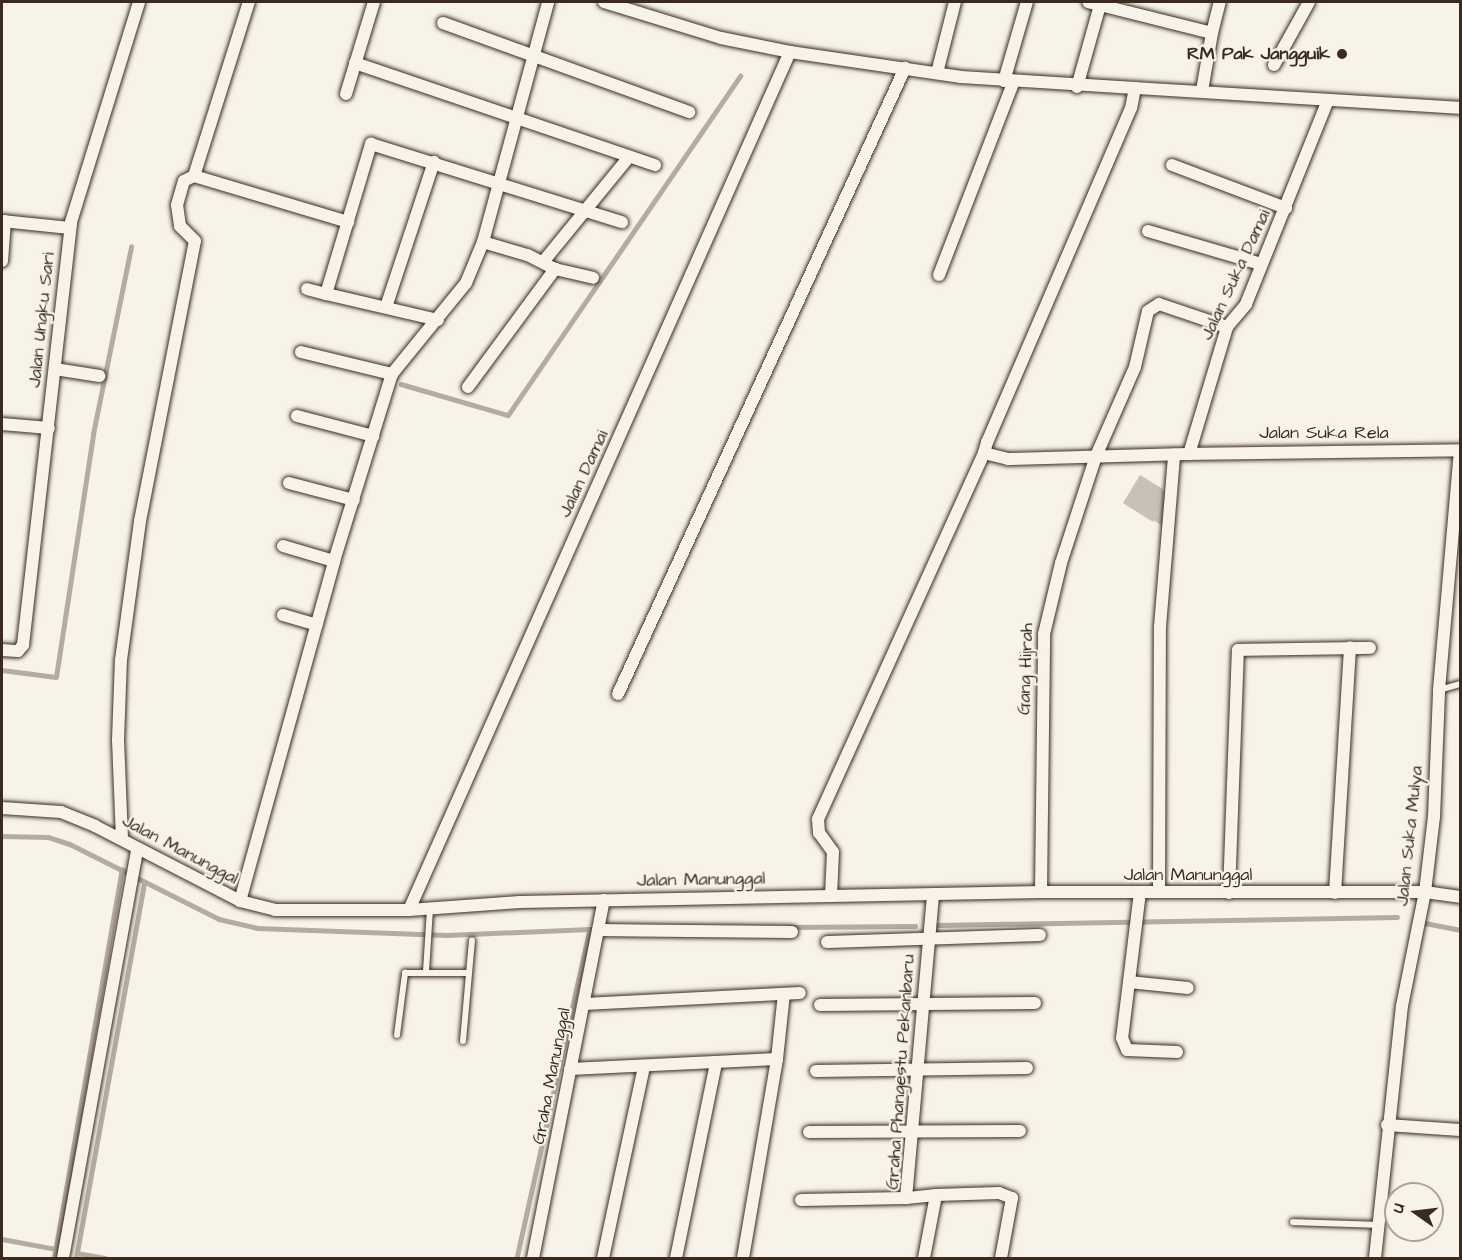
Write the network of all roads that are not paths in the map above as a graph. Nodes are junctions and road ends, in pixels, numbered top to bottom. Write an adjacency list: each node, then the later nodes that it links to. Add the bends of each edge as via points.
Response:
1 (138, 2): 39 (street, Jalan Ungku Sari)
2 (249, 2): 32 (street)
3 (374, 2): 15 (street)
4 (548, 2): 14 (street)
5 (604, 2): 13 (street, via 721,38)
6 (955, 2): 18 (street)
7 (1028, 2): 19 (street)
8 (1220, 2): 12 (street)
9 (1309, 2): 16 (street)
10 (1094, 3): 12 (street); 20 (street)
11 (443, 23): 14 (street)
12 (1212, 33): 22 (street)
13 (790, 52): 17 (street); 94 (street, Jalan Damai)
14 (535, 55): 26 (street); 27 (street)
15 (356, 63): 23 (street); 27 (street)
16 (1274, 65)
17 (905, 68): 18 (street); 79 (street)
18 (937, 73): 19 (street)
19 (1009, 81): 20 (street); 46 (street)
20 (1077, 87): 21 (street)
21 (1135, 88): 22 (street); 63 (street, via 1126,118)
22 (1202, 91): 24 (street)
23 (346, 94)
24 (1328, 100): 25 (street); 34 (street, Jalan Suka Damai)
25 (1461, 108)
26 (689, 112)
27 (516, 119): 28 (street); 33 (street)
28 (628, 158): 30 (street); 35 (street)
29 (434, 162): 33 (street); 37 (street, via 371,144); 50 (street)
30 (655, 165)
31 (1172, 165): 34 (street)
32 (194, 176): 37 (street); 81 (street, via 184,181 177,205 180,226 195,241 140,521 121,660 118,740)
33 (498, 183): 35 (street); 41 (street)
34 (1286, 208): 44 (street, Jalan Suka Damai)
35 (585, 210): 38 (street); 43 (street)
36 (3, 221): 39 (street); 42 (street)
37 (348, 222): 49 (street)
38 (622, 222)
39 (70, 228): 54 (street, Jalan Ungku Sari)
40 (1148, 231): 44 (street)
41 (483, 242): 43 (street); 51 (street, via 466,282)
42 (2, 261)
43 (543, 262): 45 (street)
44 (1260, 264): 52 (street, Jalan Suka Damai, via 1246,304)
45 (555, 269): 47 (street); 57 (street)
46 (939, 275)
47 (593, 278)
48 (307, 289): 49 (street)
49 (326, 294): 50 (street)
50 (386, 307): 51 (street)
51 (438, 320): 55 (street)
52 (1227, 327): 64 (street, Jalan Suka Damai); 66 (street, Gang Hijrah, via 1159,304 1148,311 1135,367)
53 (301, 352): 55 (street)
54 (55, 369): 56 (street); 60 (street, Jalan Ungku Sari)
55 (392, 374): 61 (street)
56 (99, 376)
57 (468, 387)
58 (297, 416): 61 (street)
59 (2, 424): 60 (street)
60 (49, 428): 76 (street, Jalan Ungku Sari, via 21,650)
61 (373, 436): 69 (street)
62 (1461, 451): 64 (street, Jalan Suka Rela); 67 (street, Jalan Suka Mulya)
63 (984, 453): 66 (street, via 1008,459); 89 (street, via 818,819 819,833 833,852)
64 (1189, 454): 65 (street)
65 (1174, 455): 66 (street); 85 (street, via 1160,627)
66 (1096, 456): 83 (street, Gang Hijrah, via 1048,604 1044,634)
67 (1460, 463): 78 (street, Jalan Suka Mulya)
68 (289, 483): 69 (street)
69 (354, 500): 71 (street)
70 (283, 546): 71 (street)
71 (334, 561): 73 (street)
72 (283, 615): 73 (street)
73 (317, 625): 92 (street)
74 (1350, 647): 75 (street); 86 (street, via 1238,650); 87 (street)
75 (1370, 648)
76 (2, 650)
77 (1461, 684): 78 (lane)
78 (1439, 690): 90 (street, Jalan Suka Mulya, via 1434,817)
79 (618, 694)
80 (2, 808): 81 (street, Jalan Manunggal, via 61,812)
81 (122, 839): 82 (street, Jalan Manunggal)
82 (137, 851): 92 (street, Jalan Manunggal); 132 (street)
83 (1041, 892): 84 (street, Jalan Manunggal); 88 (street, Jalan Manunggal)
84 (1140, 892): 85 (street, Jalan Manunggal); 104 (street)
85 (1159, 892): 86 (street, Jalan Manunggal)
86 (1229, 893): 87 (street, Jalan Manunggal)
87 (1335, 893): 90 (street, Jalan Manunggal)
88 (933, 894): 89 (street, Jalan Manunggal); 99 (street, Graha Phangestu Pekanbaru)
89 (831, 896): 93 (street, Jalan Manunggal)
90 (1424, 896): 91 (street, Jalan Manunggal); 122 (street, Jalan Suka Mulya, via 1402,1006)
91 (1461, 897)
92 (240, 901): 94 (street, Jalan Manunggal, via 275,910)
93 (604, 901): 95 (street, Jalan Manunggal); 96 (street, Graha Manunggal)
94 (409, 910): 95 (street, Jalan Manunggal)
95 (430, 911): 102 (lane)
96 (600, 929): 97 (street); 109 (street, Graha Manunggal)
97 (792, 932)
98 (1040, 935): 99 (street)
99 (929, 939): 101 (street); 110 (street, Graha Phangestu Pekanbaru)
100 (472, 940): 103 (lane)
101 (827, 942)
102 (426, 971): 103 (lane); 112 (lane, via 411,971 403,979)
103 (469, 973): 113 (lane)
104 (1129, 982): 105 (street); 114 (street, via 1122,1038 1127,1050)
105 (1188, 988)
106 (800, 993): 107 (street)
107 (784, 994): 109 (street); 115 (street)
108 (1035, 1003): 110 (street)
109 (584, 1004): 119 (street, Graha Manunggal)
110 (923, 1004): 111 (street); 120 (street, Graha Phangestu Pekanbaru)
111 (820, 1005)
112 (397, 1035)
113 (463, 1041)
114 (1177, 1052)
115 (777, 1059): 116 (street); 136 (street)
116 (716, 1063): 117 (street); 135 (street)
117 (644, 1067): 119 (street); 134 (street)
118 (1027, 1068): 120 (street)
119 (570, 1069): 133 (street, Graha Manunggal)
120 (917, 1070): 121 (street); 126 (street, Graha Phangestu Pekanbaru)
121 (816, 1071)
122 (1388, 1125): 123 (street); 131 (street, Jalan Suka Mulya)
123 (1461, 1130)
124 (1020, 1131): 126 (street)
125 (809, 1132): 126 (street)
126 (912, 1134): 128 (street, Graha Phangestu Pekanbaru)
127 (936, 1195): 128 (street, Graha Phangestu Pekanbaru); 137 (street); 138 (street, Graha Phangestu Pekanbaru, via 999,1193 1012,1198)
128 (906, 1198): 129 (street)
129 (801, 1200)
130 (1293, 1222): 131 (lane)
131 (1378, 1225): 139 (street, Jalan Suka Mulya)
132 (63, 1258)
133 (533, 1258)
134 (603, 1258)
135 (676, 1258)
136 (743, 1258)
137 (924, 1258)
138 (1001, 1258)
139 (1375, 1258)

